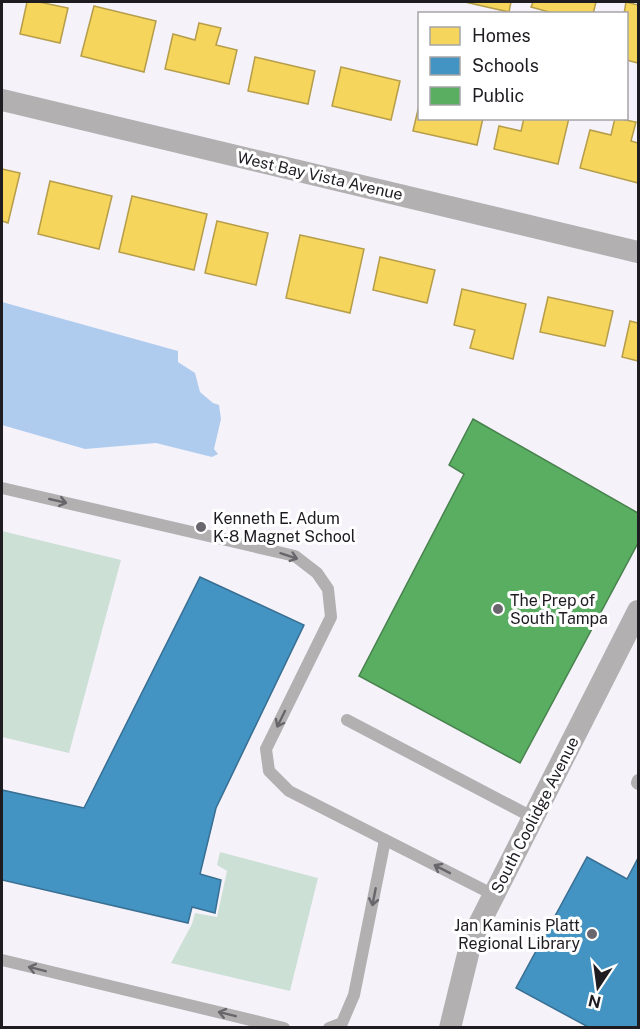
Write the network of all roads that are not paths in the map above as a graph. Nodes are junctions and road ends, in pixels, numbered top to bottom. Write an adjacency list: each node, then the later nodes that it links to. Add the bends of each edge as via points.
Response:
1 (2, 100): 2 (street, West Bay Vista Avenue)
2 (639, 252)
3 (2, 488): 7 (lane, one-way to 7, via 295,556 317,573 328,589 331,617 266,749 269,771 289,791)
4 (639, 611): 6 (street, South Coolidge Avenue)
5 (347, 720): 6 (lane)
6 (534, 818): 8 (street, South Coolidge Avenue)
7 (385, 840): 8 (lane, one-way to 7); 11 (lane, one-way to 11, via 354,995 342,1023)
8 (494, 895): 12 (street, South Coolidge Avenue, via 472,938)
9 (2, 960): 10 (lane, one-way to 9)
10 (284, 1028)
11 (329, 1028)
12 (450, 1028)

